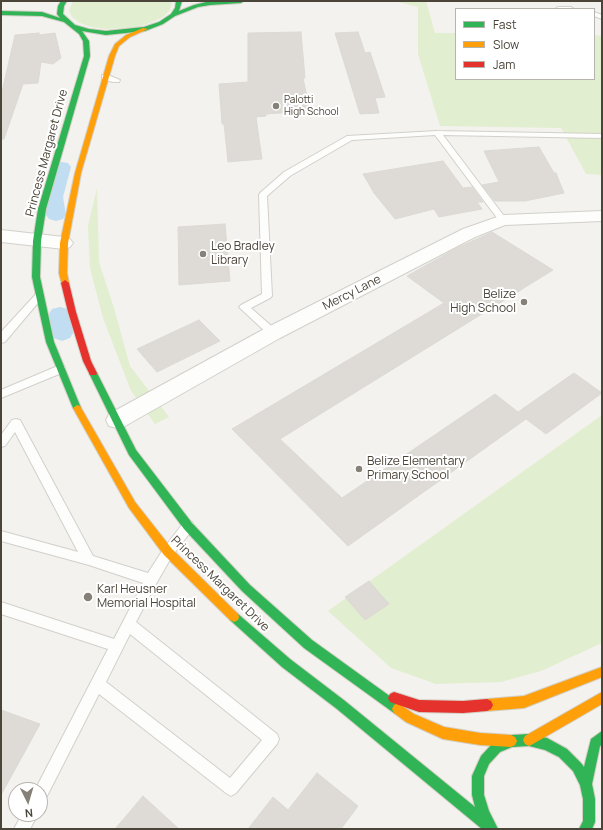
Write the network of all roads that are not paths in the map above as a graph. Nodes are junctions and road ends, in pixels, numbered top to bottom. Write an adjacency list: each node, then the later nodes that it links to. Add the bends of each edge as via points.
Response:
1 (64, 1): 6 (main road, via 60,14)
2 (179, 1): 5 (main road)
3 (241, 1): 5 (main road, via 196,6)
4 (1, 13): 6 (main road, via 42,14)
5 (173, 15): 7 (main road)
6 (69, 23): 7 (main road, via 106,33); 15 (main road, Princess Margaret Drive, via 86,41 86,56 42,208)
7 (145, 29): 8 (main road, Princess Margaret Drive, via 128,36 117,45)
8 (105, 77): 9 (lane); 16 (main road, Princess Margaret Drive, via 78,173)
9 (116, 80)
10 (437, 133): 11 (lane); 13 (lane); 18 (lane, via 350,138 286,174 263,195 268,296 244,307)
11 (602, 136)
12 (602, 216): 13 (street, Mercy Lane)
13 (504, 220): 18 (street, Mercy Lane, via 469,233)
14 (1, 236): 15 (street)
15 (37, 241): 16 (street); 17 (main road, Princess Margaret Drive, via 36,277)
16 (64, 243): 22 (main road, Princess Margaret Drive, via 64,273 72,312 87,361)
17 (39, 296): 19 (lane); 20 (main road, Princess Margaret Drive, via 50,342)
18 (273, 333): 22 (street, Mercy Lane)
19 (1, 339)
20 (60, 369): 21 (lane); 26 (main road, Princess Margaret Drive, via 77,409 108,466 132,505)
21 (1, 394)
22 (117, 420): 24 (main road, Princess Margaret Drive, via 132,452)
23 (1, 443): 27 (lane, via 16,423)
24 (188, 526): 26 (lane); 34 (main road, Princess Margaret Drive, via 263,604 308,644)
25 (1, 536): 27 (lane)
26 (168, 552): 28 (lane); 36 (main road, Princess Margaret Drive, via 238,621)
27 (88, 560): 28 (lane)
28 (151, 580): 30 (lane)
29 (1, 608): 31 (lane)
30 (128, 624): 31 (lane); 33 (lane, via 272,739 231,788)
31 (117, 646): 33 (lane)
32 (602, 672): 34 (main road, via 524,702 464,707 419,706)
33 (97, 684): 41 (lane)
34 (365, 687): 39 (main road, Princess Margaret Drive, via 410,718 443,733)
35 (602, 698): 38 (main road)
36 (341, 705): 40 (main road); 44 (main road, Princess Margaret Drive)
37 (602, 737): 42 (main road, via 595,743)
38 (529, 740): 39 (main road, Princess Margaret Drive); 42 (main road, via 547,744 563,753 577,767)
39 (511, 741): 44 (main road, via 496,748 485,760 478,776 478,795 483,814)
40 (405, 770)
41 (47, 782)
42 (586, 784): 43 (main road)
43 (589, 827)
44 (492, 829)

